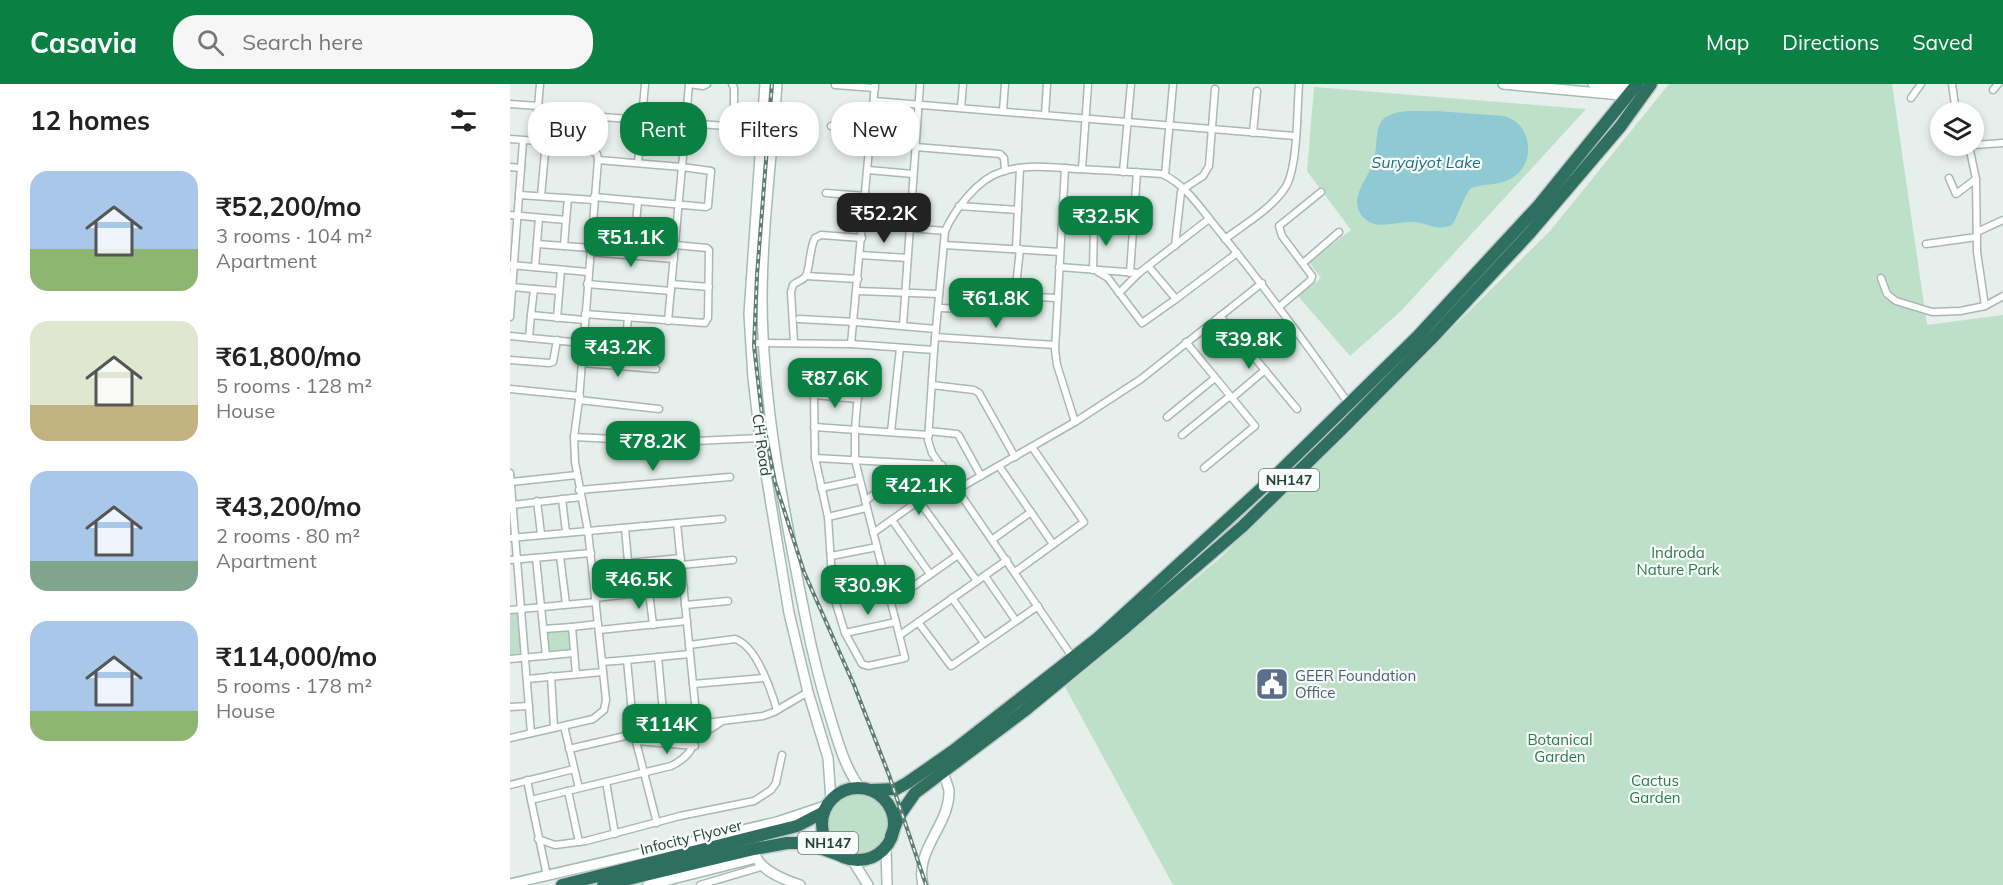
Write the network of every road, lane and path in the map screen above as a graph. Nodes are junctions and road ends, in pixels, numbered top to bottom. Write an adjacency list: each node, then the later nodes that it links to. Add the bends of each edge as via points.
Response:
1 (540, 84): 29 (street)
2 (645, 84): 30 (street)
3 (689, 84): 4 (street); 31 (street)
4 (706, 84)
5 (732, 84): 42 (street, via 734,121 726,126)
6 (765, 84): 163 (street, CH Road, via 750,292)
7 (777, 84): 164 (street, CH Road, via 763,263)
8 (920, 84): 35 (street)
9 (963, 84): 37 (street)
10 (1005, 84): 38 (street)
11 (1047, 84): 39 (street)
12 (1088, 84): 40 (street)
13 (1131, 84): 41 (street)
14 (1299, 84): 46 (street)
15 (1503, 84): 24 (street)
16 (1593, 84): 24 (street)
17 (1920, 84): 27 (street)
18 (1952, 84): 33 (street)
19 (1998, 84): 25 (street)
20 (835, 85): 22 (street)
21 (1173, 85): 43 (street)
22 (875, 86): 28 (street)
23 (1215, 89): 44 (street)
24 (1639, 90): 182 (highway, NH147, via 1539,205); 307 (highway, NH147, via 1620,127 1513,252 1243,526 1024,711)
25 (1993, 90)
26 (1257, 91): 45 (street)
27 (1911, 98)
28 (874, 101): 32 (street)
29 (539, 102)
30 (644, 102)
31 (688, 102)
32 (889, 102)
33 (1955, 102)
34 (510, 104): 36 (street)
35 (919, 104): 37 (street)
36 (528, 107)
37 (961, 108): 38 (street)
38 (1003, 111): 39 (street)
39 (1045, 115): 40 (street)
40 (1084, 118): 41 (street); 67 (street)
41 (1127, 122): 43 (street); 70 (street)
42 (707, 125)
43 (1169, 125): 44 (street); 73 (street)
44 (1211, 129): 45 (street); 76 (street, via 1207,171)
45 (1253, 133): 46 (street)
46 (1295, 136): 100 (street, via 1292,173 1286,187 1276,200)
47 (510, 139): 48 (street)
48 (523, 141): 49 (street); 64 (street)
49 (528, 141)
50 (2003, 143): 51 (street)
51 (1984, 144)
52 (919, 147): 69 (street, via 1000,153)
53 (545, 156): 80 (street)
54 (597, 156): 60 (street)
55 (639, 156): 61 (street)
56 (683, 156): 63 (street)
57 (869, 156): 68 (street)
58 (914, 156): 72 (street)
59 (1971, 156): 75 (street)
60 (598, 160): 61 (street); 83 (street)
61 (638, 163): 63 (street)
62 (510, 167): 64 (street)
63 (682, 167): 85 (street); 85 (street, via 710,169 712,174 708,206)
64 (521, 168): 79 (street)
65 (1020, 168): 66 (street); 69 (street); 87 (street)
66 (1065, 168): 67 (street); 109 (street)
67 (1082, 169): 70 (street)
68 (868, 170): 72 (street); 81 (street)
69 (1005, 171): 86 (street, via 986,180)
70 (1124, 172): 71 (street)
71 (1137, 172): 73 (street); 123 (street)
72 (913, 174): 95 (street)
73 (1165, 175): 76 (street)
74 (1949, 178): 75 (street, via 1956,194)
75 (1976, 179): 98 (street)
76 (1183, 189): 90 (street); 106 (street)
77 (1321, 192): 115 (street, via 1279,226 1282,236)
78 (826, 193): 81 (street)
79 (519, 195): 80 (street); 88 (street)
80 (541, 196): 82 (street)
81 (866, 196): 93 (street)
82 (568, 198): 83 (street); 91 (street)
83 (594, 198): 84 (street); 108 (street)
84 (638, 201): 85 (street); 112 (street)
85 (679, 204): 103 (street)
86 (959, 206): 87 (street); 96 (street)
87 (1018, 210): 107 (street)
88 (514, 216): 89 (street); 116 (street)
89 (539, 218): 91 (street); 101 (street)
90 (1209, 219): 100 (street); 106 (street)
91 (566, 220): 105 (street)
92 (2003, 220): 98 (street)
93 (863, 224): 95 (street); 99 (street)
94 (1094, 225): 121 (street)
95 (909, 228): 96 (street); 113 (street)
96 (945, 231): 104 (street)
97 (1339, 232): 115 (street)
98 (1977, 235): 102 (street); 143 (street)
99 (862, 238): 111 (street); 125 (street, via 815,238)
100 (1225, 239): 110 (street)
101 (537, 244): 105 (street); 117 (street)
102 (1926, 244)
103 (675, 245): 114 (street); 130 (street, via 708,249)
104 (944, 245): 107 (street); 138 (street)
105 (564, 246): 108 (street)
106 (1175, 246): 119 (street)
107 (1018, 249): 109 (street); 139 (street)
108 (591, 250): 112 (street); 122 (street)
109 (1060, 252): 118 (street)
110 (1237, 253): 128 (street); 142 (street)
111 (861, 255): 113 (street); 126 (street)
112 (633, 256): 114 (street)
113 (907, 258): 136 (street)
114 (674, 259): 132 (street)
115 (1303, 262): 144 (street, via 1311,280)
116 (512, 265): 117 (street); 131 (street)
117 (535, 267): 120 (street)
118 (1059, 267): 121 (street); 141 (street)
119 (1149, 267): 124 (street); 142 (street)
120 (561, 270): 122 (street); 134 (street)
121 (1094, 270): 123 (street); 137 (street, via 1105,275)
122 (588, 272): 129 (street)
123 (1130, 273): 124 (street)
124 (1139, 273): 137 (street)
125 (806, 276): 126 (street); 165 (street, via 796,282 791,292)
126 (858, 279): 135 (street)
127 (1881, 279): 143 (street, via 1887,294 1896,301 1932,312)
128 (1262, 283): 144 (street); 148 (street)
129 (588, 284): 132 (street); 149 (street)
130 (709, 286): 132 (street); 153 (street, via 705,323)
131 (512, 287): 133 (street); 146 (street)
132 (671, 287): 153 (street)
133 (534, 289): 134 (street); 147 (street)
134 (559, 291): 151 (street)
135 (857, 291): 136 (street); 154 (street)
136 (904, 292): 138 (street); 155 (street)
137 (1119, 293): 142 (street, via 1142,323)
138 (939, 294): 145 (street)
139 (1015, 296): 141 (street); 145 (street, via 975,309)
140 (2003, 296): 143 (street)
141 (1058, 298): 167 (street)
142 (1176, 299)
143 (1984, 306)
144 (1279, 307): 182 (street)
145 (938, 308): 156 (street)
146 (510, 315)
147 (531, 315): 151 (street); 158 (street)
148 (1220, 316): 161 (street); 174 (street)
149 (585, 317): 150 (street); 151 (street); 162 (street)
150 (628, 317): 153 (street); 172 (street)
151 (557, 318)
152 (800, 320): 154 (street)
153 (668, 321)
154 (855, 322): 155 (street); 166 (street)
155 (903, 326): 156 (street)
156 (936, 329): 159 (street)
157 (510, 336): 158 (street)
158 (529, 338): 160 (street)
159 (935, 338): 167 (street); 169 (street)
160 (557, 340): 162 (street); 170 (street, via 553,362)
161 (1186, 342): 175 (street); 186 (street, via 1141,379)
162 (582, 343): 171 (street)
163 (751, 343): 164 (street); 194 (street, CH Road)
164 (765, 343): 165 (street); 191 (street, CH Road)
165 (794, 343): 166 (street)
166 (851, 344): 168 (street)
167 (1055, 345): 186 (street, via 1057,365)
168 (900, 348): 169 (street); 189 (street)
169 (934, 350): 176 (street)
170 (510, 360)
171 (582, 363): 172 (street); 180 (street)
172 (624, 366): 173 (street)
173 (656, 369)
174 (1265, 370): 179 (street); 184 (street)
175 (1215, 378): 179 (street); 185 (street)
176 (932, 386): 190 (street); 196 (street, via 979,393)
177 (510, 389): 180 (street)
178 (814, 395): 181 (street); 181 (street, via 818,366 860,368); 187 (street)
179 (1231, 397): 192 (street); 202 (street, via 1255,426)
180 (579, 398): 183 (street); 193 (street)
181 (858, 399): 188 (street)
182 (1349, 404): 278 (highway, NH147, via 1247,502)
183 (659, 409)
184 (1297, 409)
185 (1167, 417)
186 (1075, 422): 195 (street)
187 (814, 427): 188 (street); 197 (street)
188 (855, 430): 189 (street); 198 (street)
189 (891, 432): 190 (street)
190 (929, 433): 200 (street, via 932,453); 205 (street, via 957,434)
191 (773, 435): 194 (street); 312 (street, CH Road, via 815,666 843,756 853,778)
192 (1182, 435)
193 (574, 437): 194 (street, via 674,442); 204 (street)
194 (760, 438): 288 (street, CH Road, via 789,613)
195 (1032, 447): 196 (street); 230 (street, via 1084,522)
196 (1015, 457): 201 (street)
197 (815, 458): 198 (street); 210 (street)
198 (855, 460): 199 (street); 208 (street)
199 (916, 464): 200 (street); 216 (street)
200 (942, 465): 207 (street)
201 (999, 466): 205 (street); 218 (street)
202 (1204, 468)
203 (510, 473): 209 (street)
204 (577, 475): 209 (street); 212 (street)
205 (981, 476): 211 (street)
206 (730, 477): 212 (street)
207 (951, 478): 211 (street); 215 (street)
208 (859, 480): 210 (street); 216 (street)
209 (511, 487): 217 (street)
210 (821, 488): 219 (street)
211 (958, 489): 229 (street)
212 (580, 494): 213 (street); 224 (street)
213 (562, 499): 214 (street); 225 (street)
214 (537, 501): 217 (street); 227 (street)
215 (920, 501): 221 (street); 233 (street)
216 (866, 504): 219 (street); 226 (street)
217 (512, 505): 228 (street)
218 (1031, 512): 229 (street); 230 (street)
219 (828, 517): 235 (street)
220 (722, 519): 222 (street)
221 (892, 520): 226 (street); 243 (street)
222 (677, 523): 223 (street); 240 (street)
223 (625, 528): 224 (street); 241 (street)
224 (588, 531): 225 (street); 232 (street)
225 (566, 532): 227 (street)
226 (873, 533): 231 (street)
227 (541, 534): 228 (street)
228 (512, 538): 237 (street)
229 (993, 539): 239 (street)
230 (1053, 544): 242 (street)
231 (877, 547): 235 (street); 245 (street)
232 (591, 553): 234 (street); 252 (street)
233 (958, 555): 243 (street); 246 (street)
234 (560, 556): 236 (street); 255 (street)
235 (831, 556): 250 (street)
236 (536, 558): 237 (street); 258 (street)
237 (513, 560): 259 (street)
238 (734, 560): 240 (street)
239 (1007, 560): 242 (street); 244 (street)
240 (681, 561): 241 (street); 247 (street)
241 (628, 563): 249 (street)
242 (1015, 572): 257 (street)
243 (930, 574): 254 (street)
244 (984, 576): 246 (street); 262 (street)
245 (884, 580): 250 (street); 254 (street)
246 (977, 581): 251 (street)
247 (684, 588): 248 (street); 256 (street)
248 (649, 592): 249 (street); 265 (street)
249 (631, 594): 252 (street)
250 (833, 594): 269 (street)
251 (952, 598): 264 (street); 271 (street)
252 (596, 600): 255 (street); 267 (street)
253 (728, 600): 256 (street)
254 (891, 602): 263 (street)
255 (566, 604): 258 (street)
256 (685, 604): 261 (street)
257 (1038, 606): 262 (street); 278 (street)
258 (542, 607): 259 (street); 268 (street)
259 (521, 609): 260 (street); 276 (street)
260 (510, 610)
261 (687, 621): 265 (street); 272 (street)
262 (1016, 621): 271 (street)
263 (896, 622): 269 (street); 270 (street)
264 (918, 622): 270 (street); 271 (street, via 951,666)
265 (652, 625): 267 (street)
266 (572, 627): 267 (street); 268 (street); 273 (street)
267 (598, 627): 281 (street)
268 (544, 629): 275 (street)
269 (845, 633): 270 (street, via 862,664 868,666 905,658)
270 (900, 635)
271 (984, 643)
272 (689, 645): 274 (street); 285 (street, via 741,641)
273 (574, 653): 275 (street); 283 (street)
274 (690, 654): 277 (street); 287 (street)
275 (546, 656): 276 (street)
276 (525, 657): 279 (street); 286 (street)
277 (658, 657): 280 (street); 301 (street)
278 (1073, 658): 312 (highway, NH147, via 907,783 896,789)
279 (510, 659)
280 (627, 660): 281 (street); 297 (street)
281 (602, 662): 282 (street)
282 (603, 672): 283 (street); 294 (street, via 604,710 593,719)
283 (576, 674): 284 (street)
284 (551, 676): 286 (street); 295 (street)
285 (765, 678): 287 (street); 291 (street)
286 (527, 679): 289 (street)
287 (693, 684): 293 (street)
288 (807, 692): 291 (street); 315 (street, CH Road, via 828,758)
289 (529, 706): 290 (street); 296 (street)
290 (510, 707)
291 (777, 710): 292 (street)
292 (722, 722): 293 (street); 299 (street)
293 (697, 724): 299 (street)
294 (564, 726): 295 (street); 303 (street)
295 (554, 728): 296 (street)
296 (531, 734): 298 (street)
297 (634, 734): 300 (street); 303 (street)
298 (510, 738)
299 (697, 738): 302 (street)
300 (636, 741): 301 (street); 306 (street)
301 (666, 745): 302 (street)
302 (695, 746): 306 (street, via 680,762)
303 (569, 749): 305 (street)
304 (782, 755): 316 (street, via 776,783 764,796)
305 (574, 769): 308 (street); 311 (street)
306 (644, 772): 309 (street); 316 (street)
307 (943, 772): 319 (highway, NH147, via 910,799); 334 (street, via 949,788 948,800 922,861)
308 (527, 780): 310 (street); 314 (street)
309 (606, 782): 311 (street); 317 (street)
310 (510, 784)
311 (579, 788): 313 (street)
312 (866, 789): 315 (highway, NH147, via 840,793); 319 (highway, via 888,804 894,825)
313 (568, 791): 314 (street); 320 (street)
314 (531, 800): 318 (street)
315 (828, 805): 322 (highway, NH147, via 821,820 827,843); 324 (highway, Infocity Flyover / NH147, via 797,826); 325 (street, via 777,822)
316 (657, 823): 317 (street)
317 (615, 834): 320 (street)
318 (538, 839): 320 (street, via 555,844); 325 (street)
319 (889, 841): 322 (highway, NH147, via 867,858); 333 (street)
320 (579, 842)
321 (755, 854): 322 (highway, NH147, via 788,843 806,843); 323 (street); 324 (highway, Infocity Flyover / NH147); 329 (street)
322 (848, 858): 332 (street)
323 (764, 866): 330 (street); 331 (street)
324 (636, 872): 327 (highway, Infocity Flyover / NH147); 328 (highway, Infocity Flyover / NH147)
325 (547, 876): 326 (street)
326 (510, 884)
327 (562, 885)
328 (603, 885)
329 (648, 885)
330 (700, 885)
331 (800, 885)
332 (868, 885)
333 (887, 885)
334 (923, 885)

